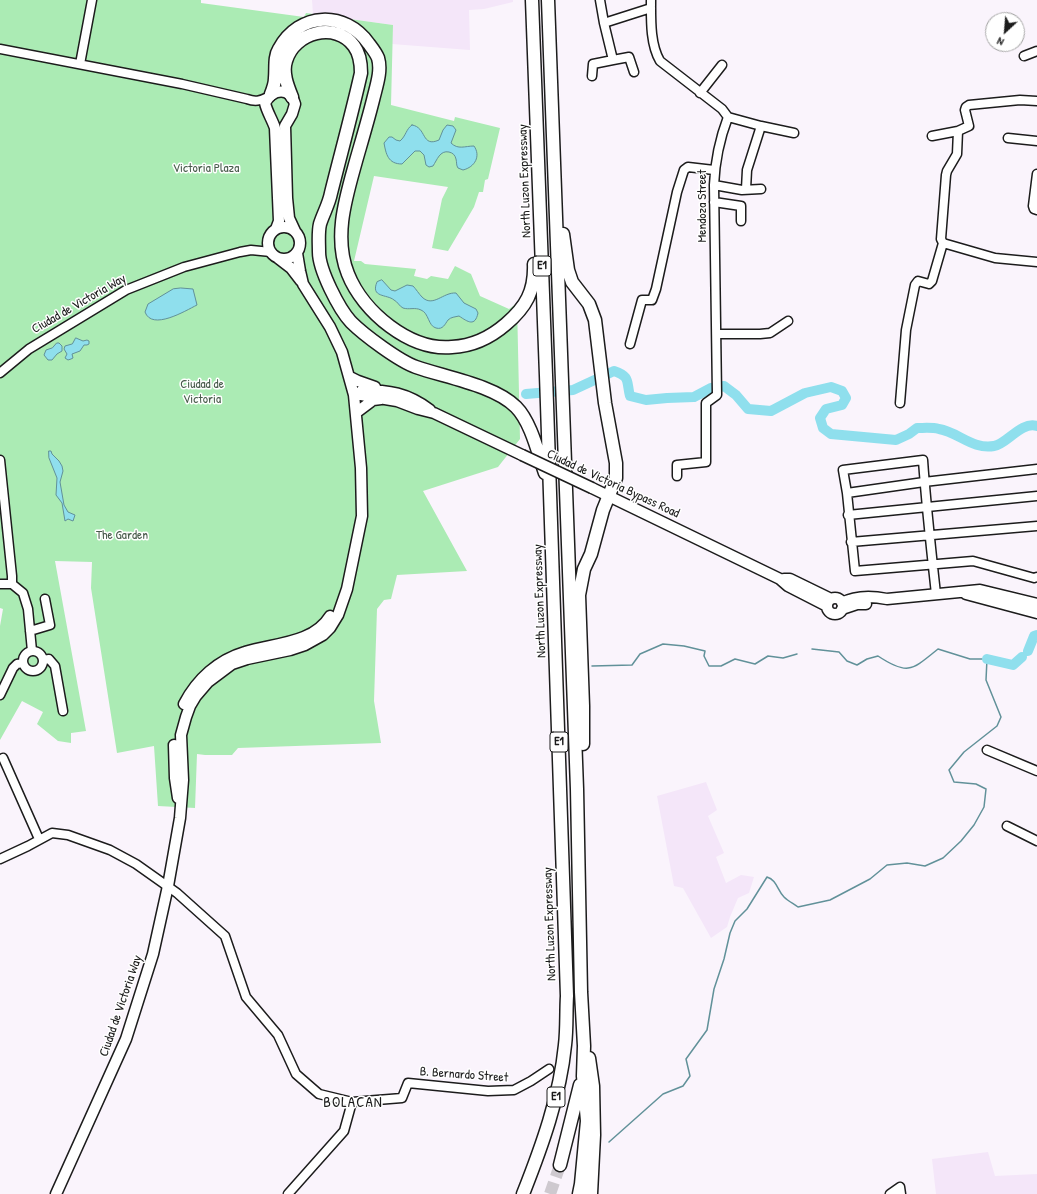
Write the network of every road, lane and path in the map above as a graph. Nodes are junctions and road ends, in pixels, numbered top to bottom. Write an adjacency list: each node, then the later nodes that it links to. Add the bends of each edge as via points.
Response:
1 (92, 0): 11 (street)
2 (532, 0): 27 (highway, North Luzon Expressway / E1)
3 (548, 0): 29 (highway, E1)
4 (600, 0): 6 (street)
5 (651, 4): 6 (street); 15 (street, via 656,54 660,61)
6 (604, 23): 10 (street)
7 (0, 49): 11 (street)
8 (1037, 51): 9 (street)
9 (1024, 56)
10 (613, 60): 13 (street, via 629,57); 14 (street, via 593,64)
11 (80, 64): 16 (street, via 254,101)
12 (722, 65): 15 (street)
13 (634, 72)
14 (592, 76)
15 (700, 93): 19 (street)
16 (270, 95): 17 (main road, via 282,92); 21 (main road, via 265,103 267,112); 27 (highway, via 275,79 278,50 289,35 309,23 319,20 344,23 354,28 364,37 378,58 379,74 368,122 344,203 342,252 347,273 365,304 390,327 422,343 438,347 467,345 499,330 523,307 531,293 535,279 534,218)
17 (292, 97): 21 (main road, via 294,108); 57 (highway, via 286,80 285,63 294,46 311,35 327,31 339,34 354,46 361,73 330,200 320,225 319,253 322,269 351,322 379,344 415,366 484,389 516,407 527,422)
18 (1037, 101): 22 (street, via 1020,100 967,106 965,110 969,126)
19 (728, 116): 20 (street); 28 (street, Mendoza Street)
20 (761, 126): 23 (street); 32 (street, via 747,170)
21 (280, 127): 37 (main road, via 279,221); 38 (main road, via 289,218)
22 (958, 131): 24 (street); 39 (street, via 957,154 946,175 941,239)
23 (794, 133)
24 (932, 136)
25 (1008, 138): 26 (street)
26 (1037, 141)
27 (538, 157): 57 (highway, North Luzon Expressway / E1)
28 (714, 170): 31 (street, Mendoza Street); 46 (street, via 688,167 684,170 676,192 656,289 652,300 642,300)
29 (554, 171): 59 (highway, via 568,270 572,282 589,304 595,320 616,463 616,478); 84 (highway, E1)
30 (1037, 174): 35 (street, via 1033,206)
31 (714, 185): 32 (street); 34 (street, Mendoza Street)
32 (746, 189): 33 (street)
33 (761, 190)
34 (714, 202): 36 (street, via 741,206); 45 (street, Mendoza Street)
35 (1037, 210)
36 (741, 221)
37 (276, 229): 38 (main road, via 284,227); 41 (main road, via 271,234 268,247)
38 (295, 231): 40 (main road, via 300,241)
39 (943, 243): 42 (street, via 995,258); 51 (street, via 931,283 918,281 915,285 906,330)
40 (298, 253): 41 (main road, via 289,258); 43 (main road, Ciudad de Victoria Way)
41 (274, 255): 43 (main road, via 291,268); 47 (street, Ciudad de Victoria Way, via 251,250 184,267 126,290 28,349)
42 (1037, 262)
43 (303, 284): 48 (main road, Ciudad de Victoria Way, via 330,327)
44 (788, 321): 45 (street, via 770,333)
45 (717, 334): 55 (street, Mendoza Street, via 717,395 706,403 706,462 677,465)
46 (630, 344)
47 (0, 373)
48 (350, 377): 49 (main road, Ciudad de Victoria Way); 50 (main road)
49 (353, 392): 50 (main road, Ciudad de Victoria Bypass Road, via 361,395); 52 (main road, Ciudad de Victoria Way)
50 (383, 394): 52 (main road); 59 (main road, Ciudad de Victoria Bypass Road, bridge, via 434,413)
51 (900, 403)
52 (356, 412): 89 (main road, Ciudad de Victoria Way, via 361,500 356,514 344,588 326,622 309,639 244,652 230,658 211,669 180,712 175,733 175,778 180,818)
53 (0, 460): 69 (street)
54 (1037, 469): 56 (street)
55 (677, 476)
56 (924, 482): 58 (street); 58 (street, via 922,460 843,470); 61 (street)
57 (550, 487): 97 (highway, North Luzon Expressway / E1, via 567,996 566,1044 553,1106 537,1160)
58 (847, 493): 62 (street)
59 (609, 496): 71 (main road, Ciudad de Victoria Bypass Road, via 780,579 790,579 829,603 836,598 842,606 877,604 887,599); 84 (highway, via 584,569 579,595 583,706 582,756)
60 (1037, 496): 61 (street)
61 (927, 507): 62 (street); 64 (street)
62 (848, 514): 65 (street)
63 (1037, 526): 64 (street)
64 (930, 535): 65 (street); 66 (street)
65 (851, 542): 66 (street, via 855,571)
66 (933, 564): 67 (street, via 973,561); 71 (street)
67 (1037, 577)
68 (0, 584): 69 (street)
69 (12, 584): 75 (street, via 23,593 28,609)
70 (962, 592): 71 (main road); 73 (main road, via 980,590); 74 (main road)
71 (936, 594)
72 (45, 599): 75 (street, via 50,624)
73 (1037, 604)
74 (1037, 613)
75 (30, 631): 76 (street)
76 (32, 652): 77 (street, via 38,653); 78 (street, via 26,654)
77 (43, 660): 78 (street, via 41,666 34,671); 80 (street, via 49,659 55,666)
78 (23, 663): 79 (street, via 13,668)
79 (0, 695)
80 (63, 711)
81 (987, 750): 83 (street)
82 (3, 758): 86 (street)
83 (1037, 771)
84 (577, 789): 90 (highway, E1)
85 (1007, 826): 87 (street)
86 (39, 839): 88 (street); 89 (street, via 52,833 68,835 110,850)
87 (1037, 841)
88 (0, 858)
89 (168, 886): 93 (street, via 225,936 246,997 278,1035 296,1074 319,1094); 95 (main road, Ciudad de Victoria Way, via 153,954 126,1040)
90 (581, 992): 92 (highway, E1); 99 (highway, via 588,1027 593,1086)
91 (549, 1069): 93 (street, B. Bernardo Street, via 514,1090 488,1091 408,1083 402,1098)
92 (583, 1076): 94 (highway, E1); 98 (highway, E1, via 587,1121)
93 (352, 1102): 96 (street, via 344,1131)
94 (560, 1165)
95 (56, 1194)
96 (288, 1194)
97 (523, 1194)
98 (579, 1194)
99 (591, 1194)
100 (890, 1194): 101 (street, via 900,1187)
101 (901, 1194)

